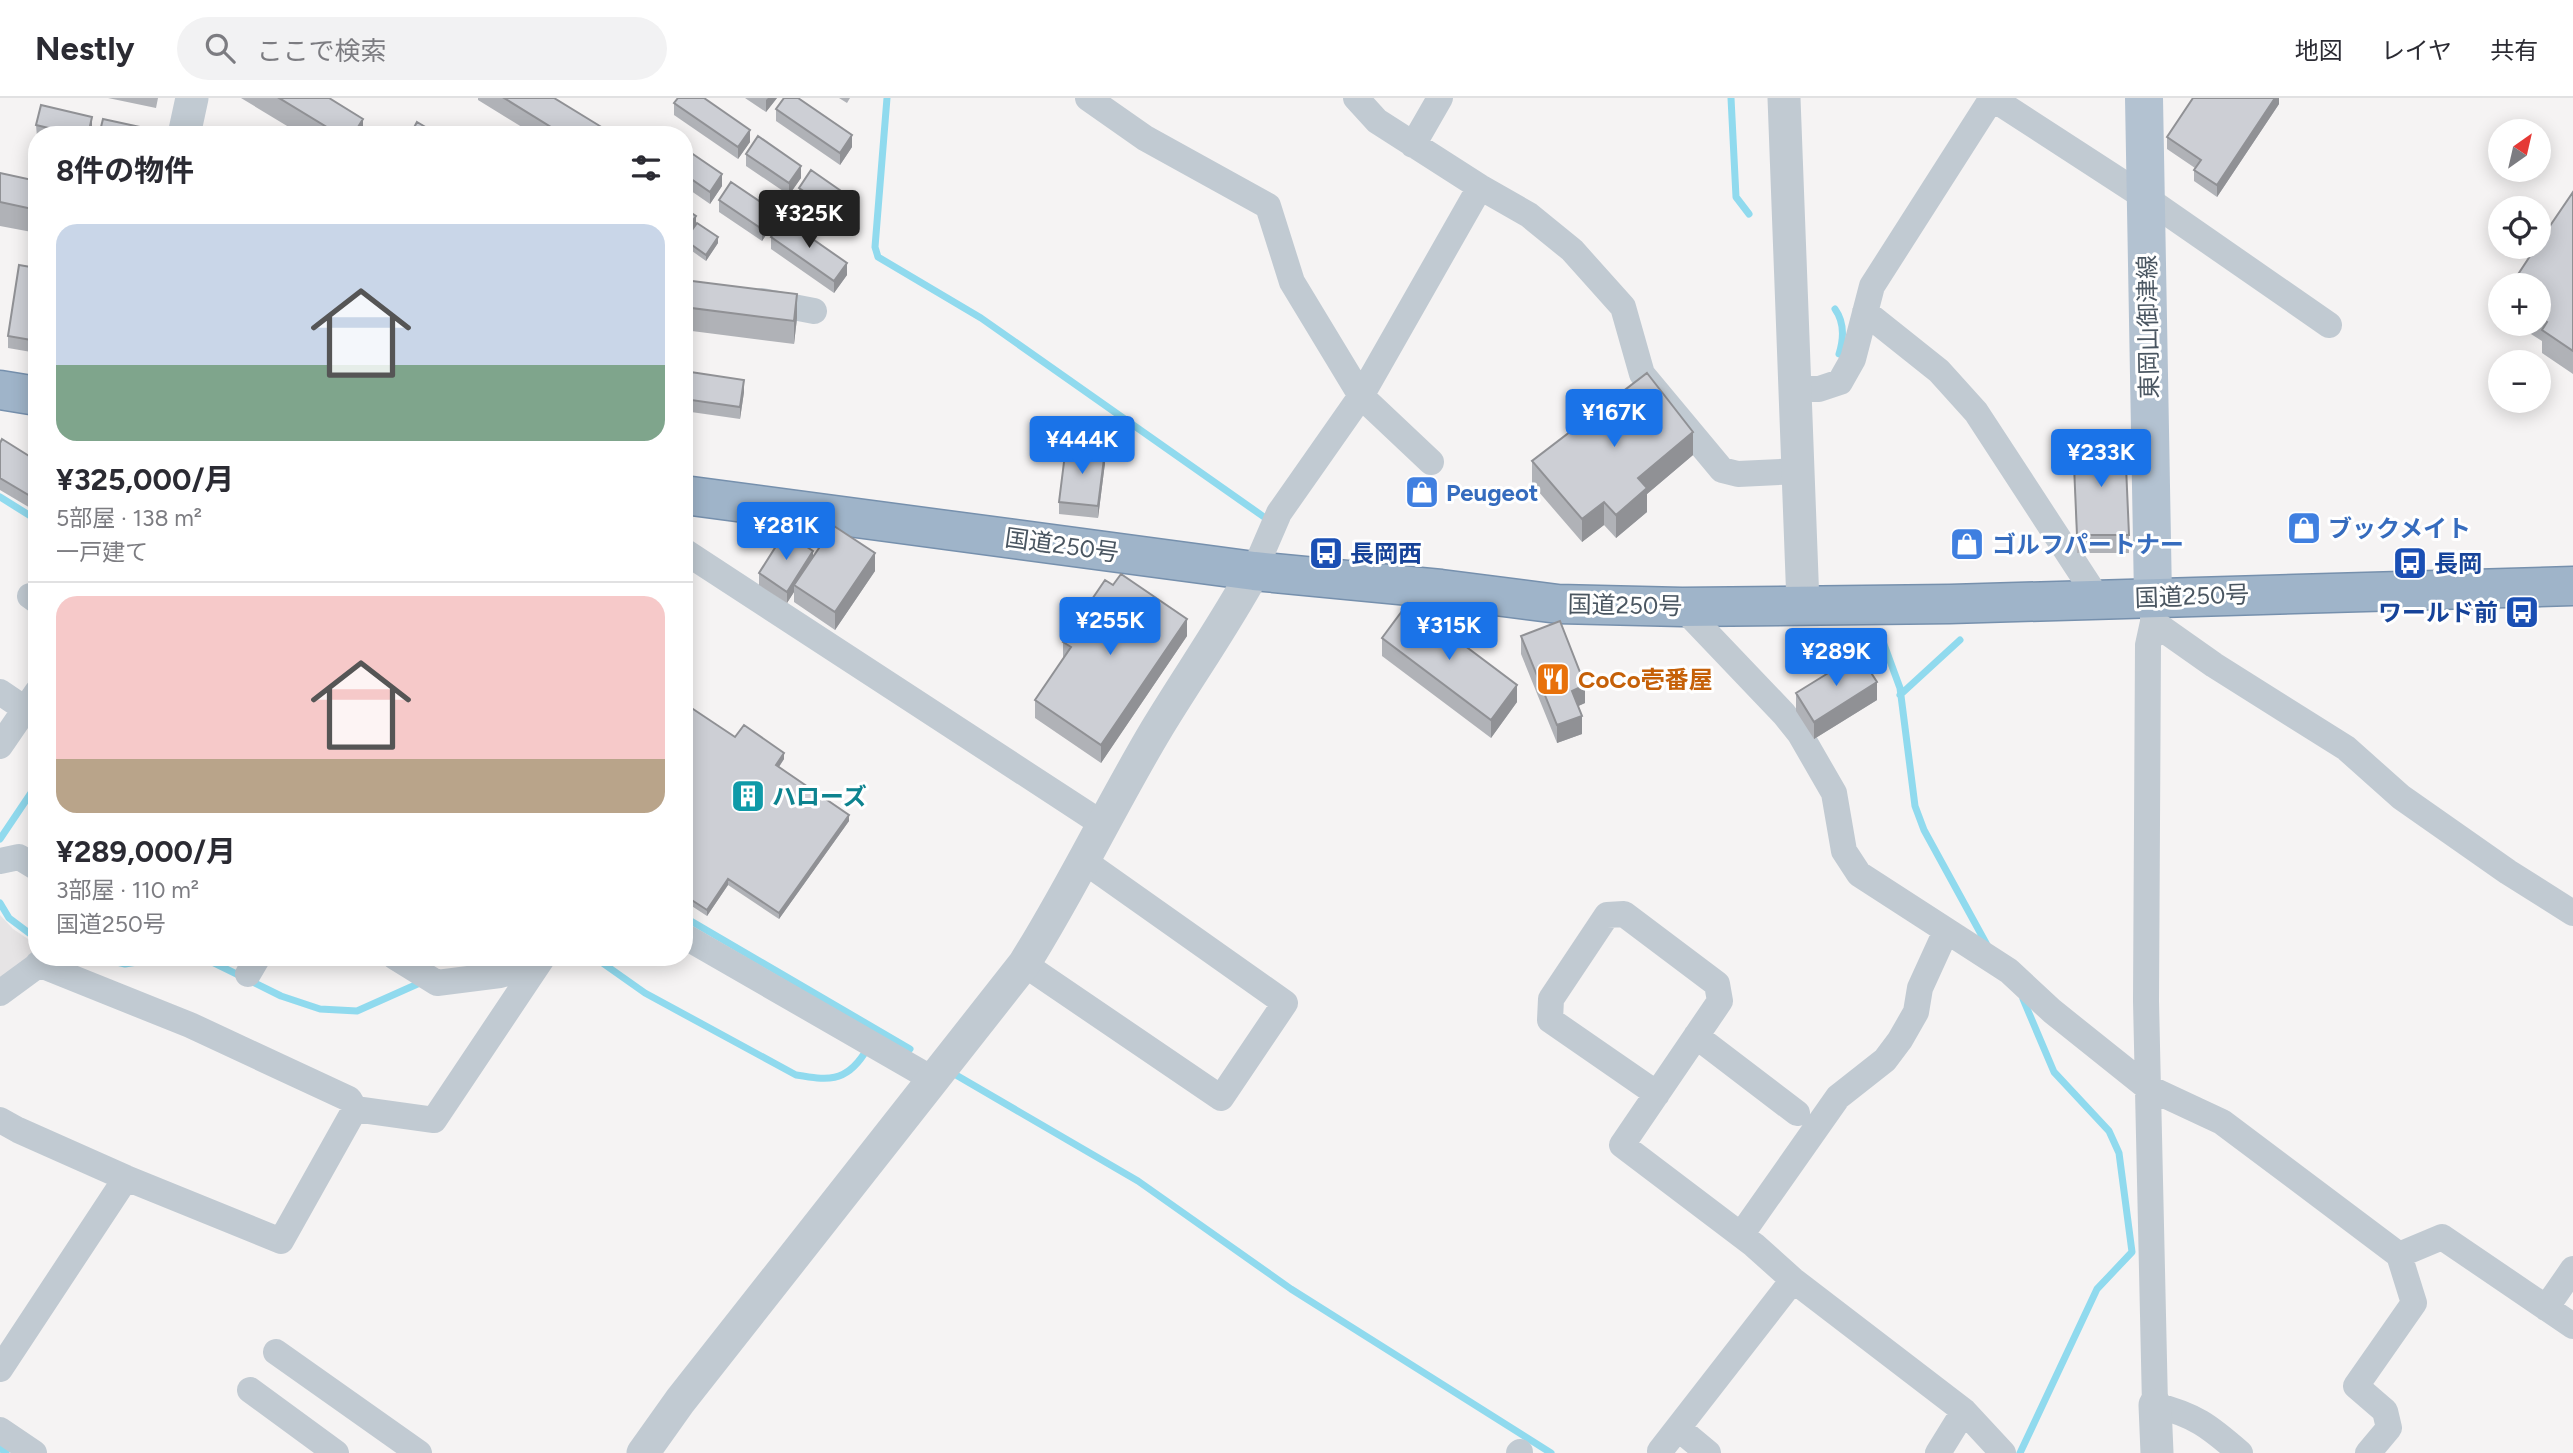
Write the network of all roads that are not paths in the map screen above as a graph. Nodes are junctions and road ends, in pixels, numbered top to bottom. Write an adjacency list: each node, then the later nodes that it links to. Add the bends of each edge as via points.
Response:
1 (192, 98): 8 (street)
2 (1088, 98): 19 (street, via 1145,138 1268,205 1292,282)
3 (1356, 98): 9 (street, via 1377,121)
4 (1440, 98): 9 (street)
5 (1784, 98): 16 (street)
6 (1992, 98): 11 (street); 14 (street, via 1871,286)
7 (2144, 98): 11 (main road, 東岡山御津線)
8 (186, 126)
9 (1413, 145): 10 (street)
10 (1480, 187): 19 (street); 21 (street, via 1530,215 1573,250 1623,307 1642,374 1722,470 1738,474)
11 (2146, 198): 15 (street); 28 (main road, 東岡山御津線)
12 (736, 297): 13 (street)
13 (814, 311)
14 (1865, 312): 16 (street, via 1853,359 1840,382 1819,389); 26 (street, via 1940,370 1976,412)
15 (2329, 324)
16 (1795, 388): 21 (street)
17 (0, 390): 18 (highway)
18 (28, 395)
19 (1361, 396): 20 (street); 24 (street, via 1279,513)
20 (1431, 462)
21 (1798, 471): 27 (street)
22 (693, 496): 24 (highway, 国道250号)
23 (693, 557): 34 (street)
24 (1254, 571): 29 (highway, 国道250号); 34 (street)
25 (2573, 586): 28 (highway, 国道250号)
26 (2098, 599): 27 (highway, 国道250号); 28 (highway, 国道250号)
27 (1803, 604): 29 (highway, 国道250号)
28 (2153, 610): 38 (street, via 2214,665 2346,748 2401,797); 50 (street, via 2147,658)
29 (1689, 614): 39 (street, via 1800,734 1834,793 1844,851 1859,874)
30 (0, 692): 31 (street)
31 (28, 699)
32 (28, 704): 33 (street)
33 (0, 746)
34 (1104, 825): 36 (street)
35 (0, 860): 37 (street, via 19,857)
36 (1084, 861): 41 (street); 41 (street, via 1285,1003 1221,1098)
37 (28, 862)
38 (2573, 913)
39 (1946, 931): 50 (street, via 2009,971); 56 (street, via 1920,989 1916,1012 1900,1040 1885,1060 1838,1097)
40 (693, 941): 49 (street)
41 (1024, 964): 49 (street)
42 (36, 966): 47 (street)
43 (57, 966): 52 (street, via 349,1099)
44 (410, 966): 45 (street, via 437,983 500,975)
45 (526, 966)
46 (538, 966): 52 (street, via 434,1120)
47 (0, 993)
48 (1696, 1037): 51 (street); 51 (street, via 1720,1001 1717,984 1624,914 1607,915 1551,999 1550,1020); 53 (street)
49 (934, 1080): 73 (street)
50 (2147, 1087): 57 (street, via 2222,1122); 65 (street)
51 (1657, 1094): 56 (street, via 1622,1145)
52 (355, 1109): 55 (street, via 281,1241)
53 (1797, 1113)
54 (0, 1120): 55 (street)
55 (126, 1178): 63 (street)
56 (1741, 1235): 59 (street)
57 (2399, 1255): 60 (street, via 2442,1237); 79 (street, via 2414,1303 2356,1386 2385,1411 2389,1428)
58 (2573, 1269): 60 (street)
59 (1793, 1280): 66 (street); 67 (street)
60 (2546, 1308): 61 (street)
61 (2573, 1326)
62 (276, 1352): 72 (street)
63 (0, 1369)
64 (250, 1390): 71 (street)
65 (2154, 1405): 77 (street); 78 (street, via 2201,1421)
66 (1964, 1411): 75 (street); 76 (street)
67 (1678, 1428): 69 (street); 74 (street)
68 (0, 1430): 70 (street)
69 (1660, 1451)
70 (34, 1453)
71 (336, 1453)
72 (419, 1453)
73 (643, 1453)
74 (1708, 1453)
75 (1938, 1453)
76 (2003, 1453)
77 (2157, 1453)
78 (2240, 1453)
79 (2368, 1453)

